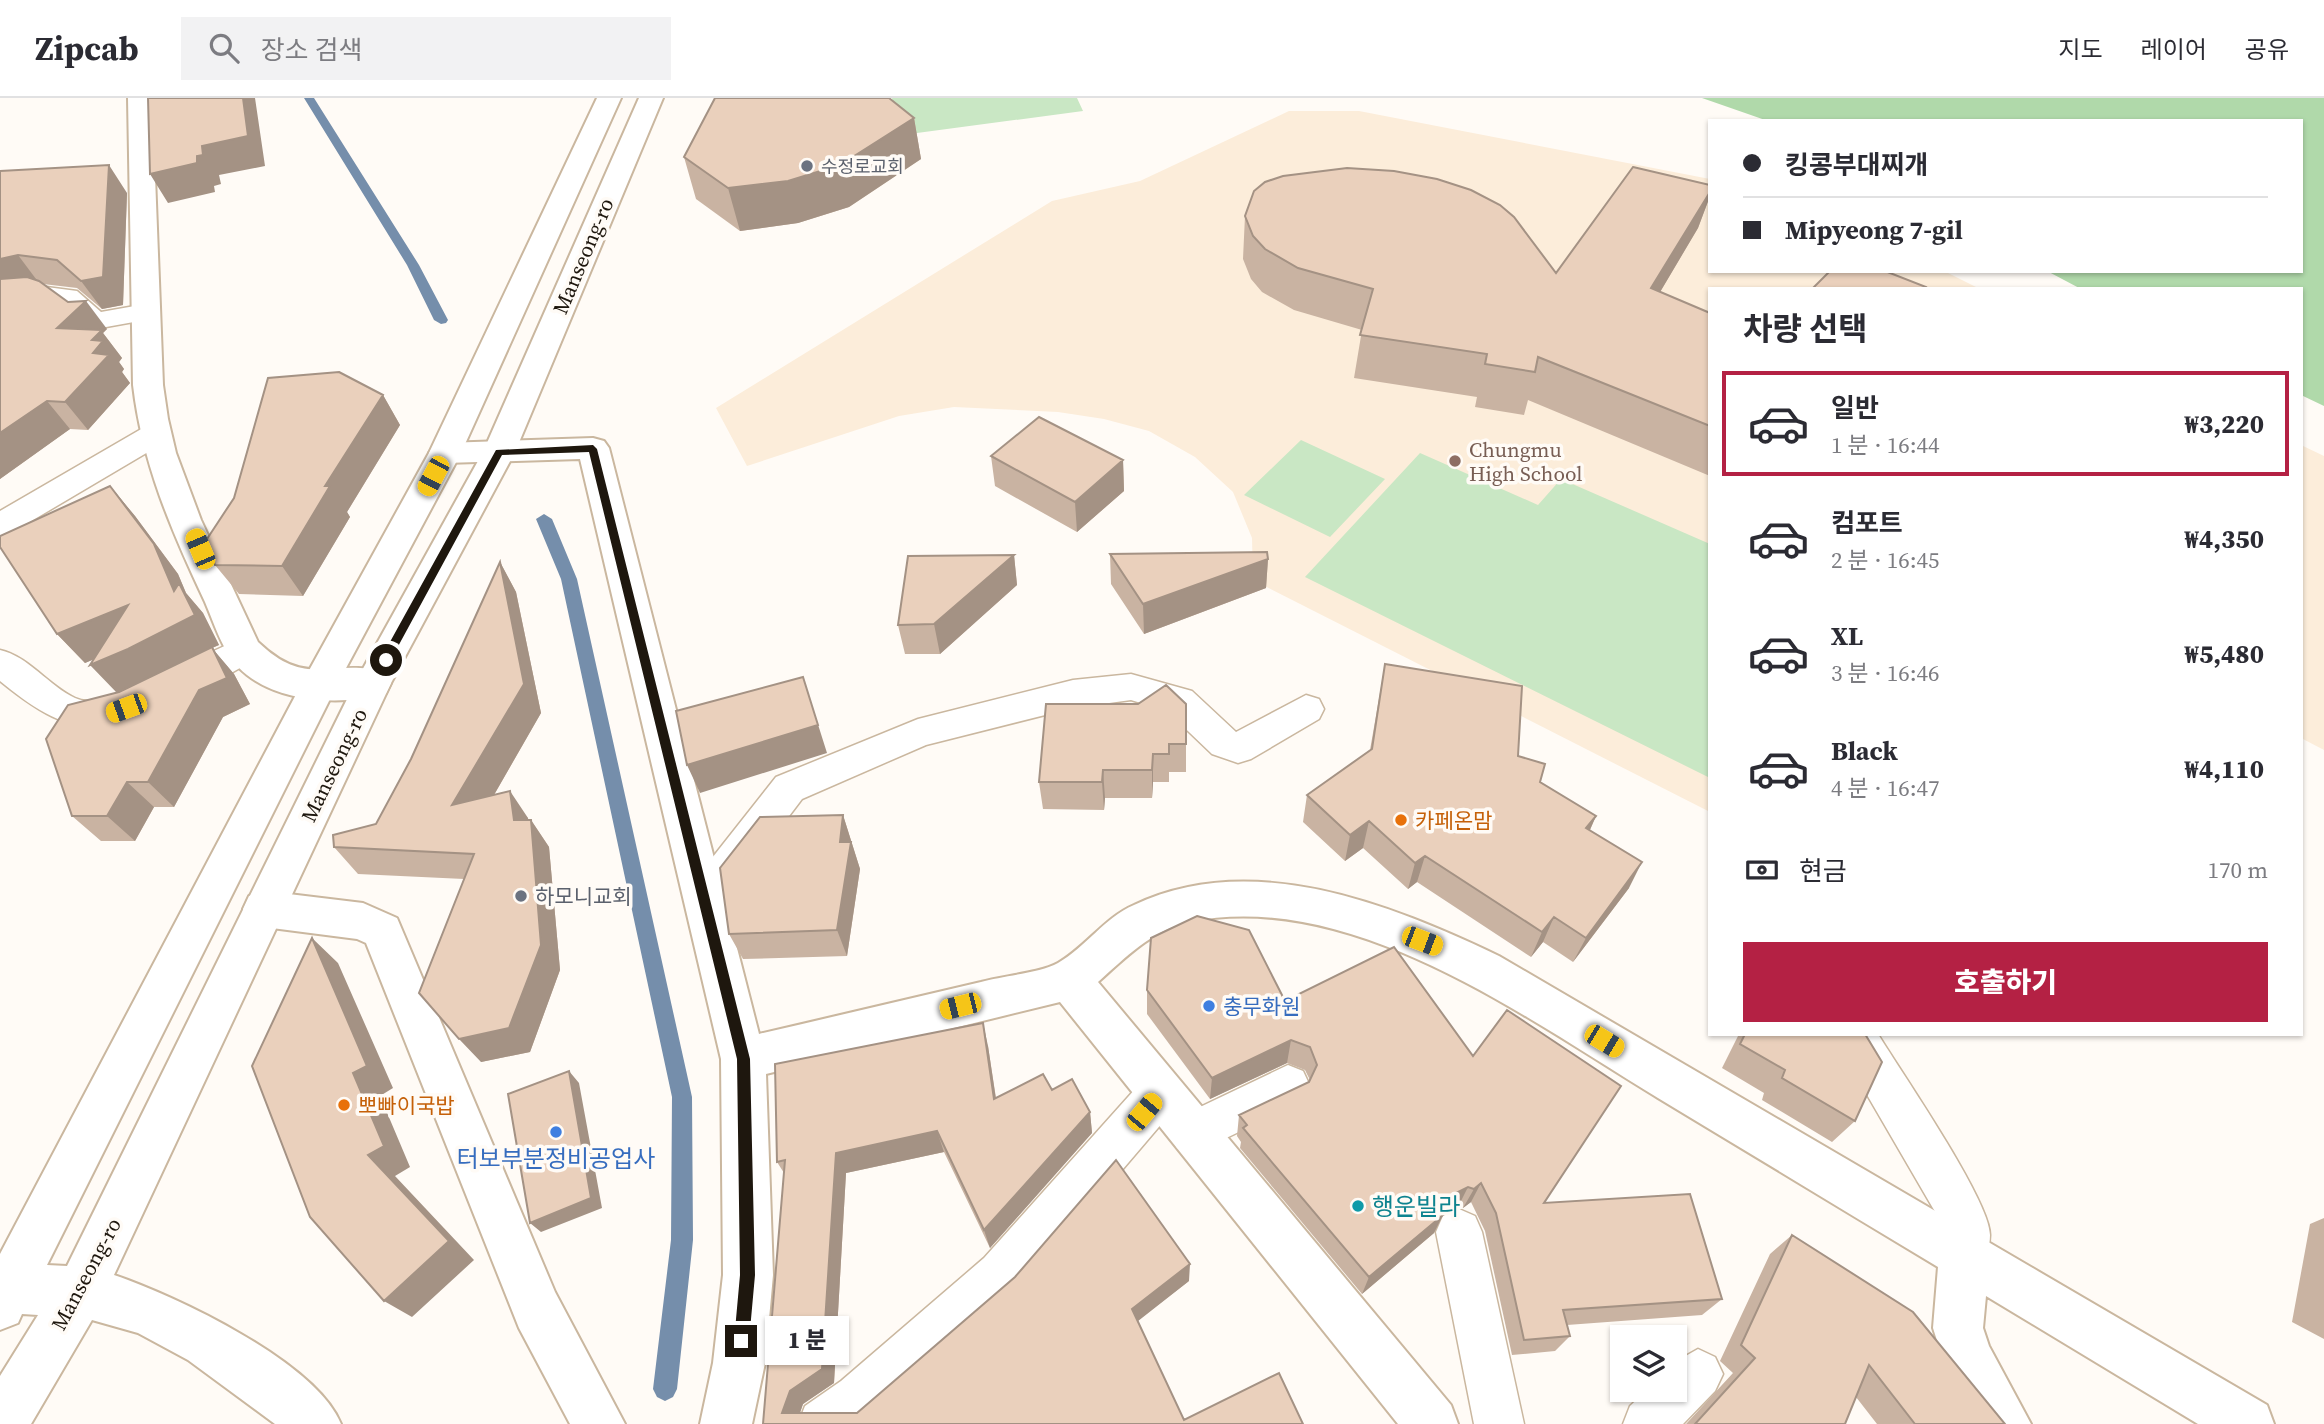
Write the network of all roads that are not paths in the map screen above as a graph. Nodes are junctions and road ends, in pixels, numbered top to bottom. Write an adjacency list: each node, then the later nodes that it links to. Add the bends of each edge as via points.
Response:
1 (140, 98): 5 (street)
2 (609, 98): 8 (street, Manseong-ro)
3 (651, 98): 7 (street, Manseong-ro)
4 (0, 300): 5 (lane, via 39,294 67,297 95,321)
5 (146, 312): 6 (street)
6 (154, 435): 9 (lane); 10 (street)
7 (499, 452): 8 (street); 12 (street, Manseong-ro); 15 (street, via 593,449)
8 (446, 453): 13 (street, Manseong-ro)
9 (0, 525)
10 (244, 650): 11 (lane, via 109,714 66,711); 13 (street, via 281,680)
11 (1, 663)
12 (373, 683): 13 (street); 16 (street, Manseong-ro)
13 (319, 685): 26 (street, Manseong-ro)
14 (1306, 709): 15 (lane, via 1238,749 1226,744 1179,701 1131,687 1073,694 918,733 789,788)
15 (704, 898): 19 (street)
16 (264, 909): 25 (street, Manseong-ro); 30 (street, via 363,921 382,931 537,1310)
17 (1069, 980): 19 (street); 21 (street); 24 (street, via 1148,918 1200,902 1250,900 1308,907 1375,923 1484,970)
18 (1856, 1036): 24 (lane, via 1962,1214 1967,1234)
19 (743, 1059): 31 (street, via 748,1275 739,1363)
20 (1288, 1086): 22 (lane)
21 (1160, 1093): 22 (street); 32 (lane, via 1001,1275 859,1399)
22 (1193, 1133): 33 (street)
23 (1459, 1232): 34 (lane)
24 (1964, 1255): 36 (street, via 1958,1328 1966,1357); 37 (street)
25 (80, 1292): 26 (street); 28 (street, Manseong-ro); 29 (street, via 144,1311 192,1332 253,1372)
26 (5, 1297)
27 (1698, 1374): 35 (lane)
28 (1, 1424)
29 (316, 1424)
30 (599, 1424)
31 (726, 1424)
32 (823, 1424)
33 (1432, 1424)
34 (1499, 1424)
35 (1648, 1424)
36 (2005, 1424)
37 (2248, 1424)

